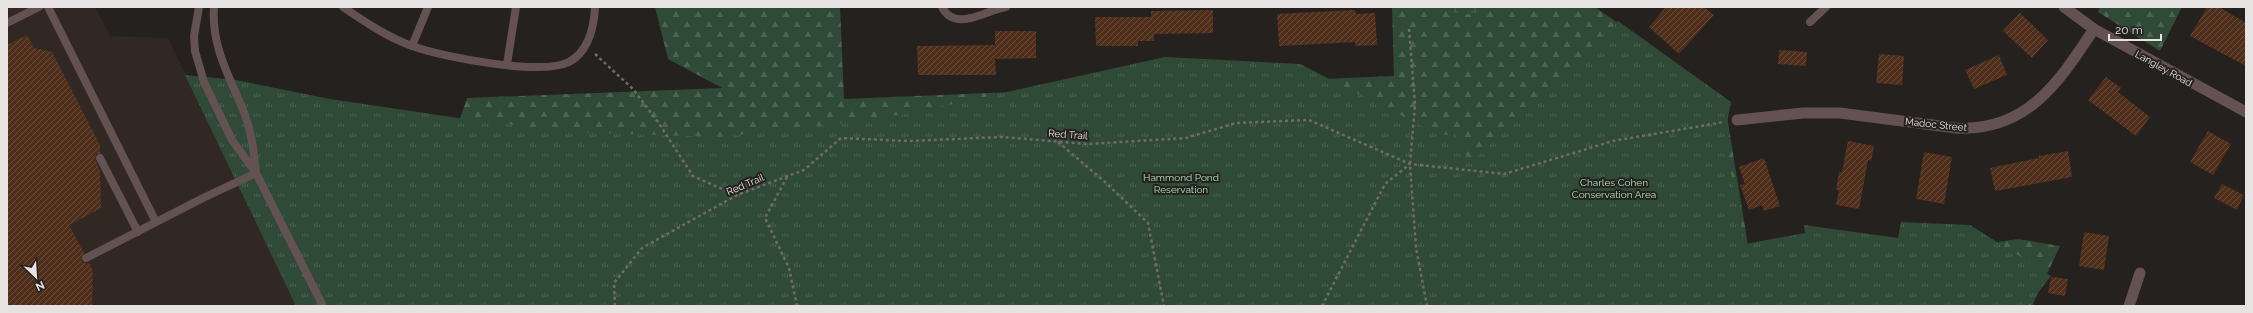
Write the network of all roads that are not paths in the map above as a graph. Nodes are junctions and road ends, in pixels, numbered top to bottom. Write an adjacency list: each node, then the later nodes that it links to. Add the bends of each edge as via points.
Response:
1 (39, 7): 15 (lane)
2 (48, 7): 23 (lane)
3 (199, 7): 22 (lane, via 194,36 198,66 226,129)
4 (214, 7): 22 (lane, via 217,47 250,132)
5 (343, 7): 17 (lane, via 392,37)
6 (428, 7): 17 (lane)
7 (516, 7): 18 (lane)
8 (595, 7): 18 (lane, via 595,23 585,46 569,62 539,67)
9 (942, 7): 13 (lane, via 951,17 962,21)
10 (1006, 7): 13 (lane)
11 (1826, 7): 14 (lane)
12 (2064, 7): 16 (street, Langley Road)
13 (994, 8)
14 (1810, 22)
15 (7, 23)
16 (2094, 29): 19 (street, Langley Road); 20 (street, Madoc Street, via 2062,77 2044,96 2021,113 1997,124 1970,129 1823,112)
17 (412, 46): 18 (lane, via 459,58)
18 (507, 64)
19 (2246, 112)
20 (1737, 120)
21 (100, 158): 24 (lane)
22 (256, 173): 23 (lane); 27 (lane)
23 (156, 222): 24 (lane)
24 (138, 232): 25 (lane)
25 (86, 258)
26 (2140, 273): 28 (street)
27 (323, 306)
28 (2129, 306)

